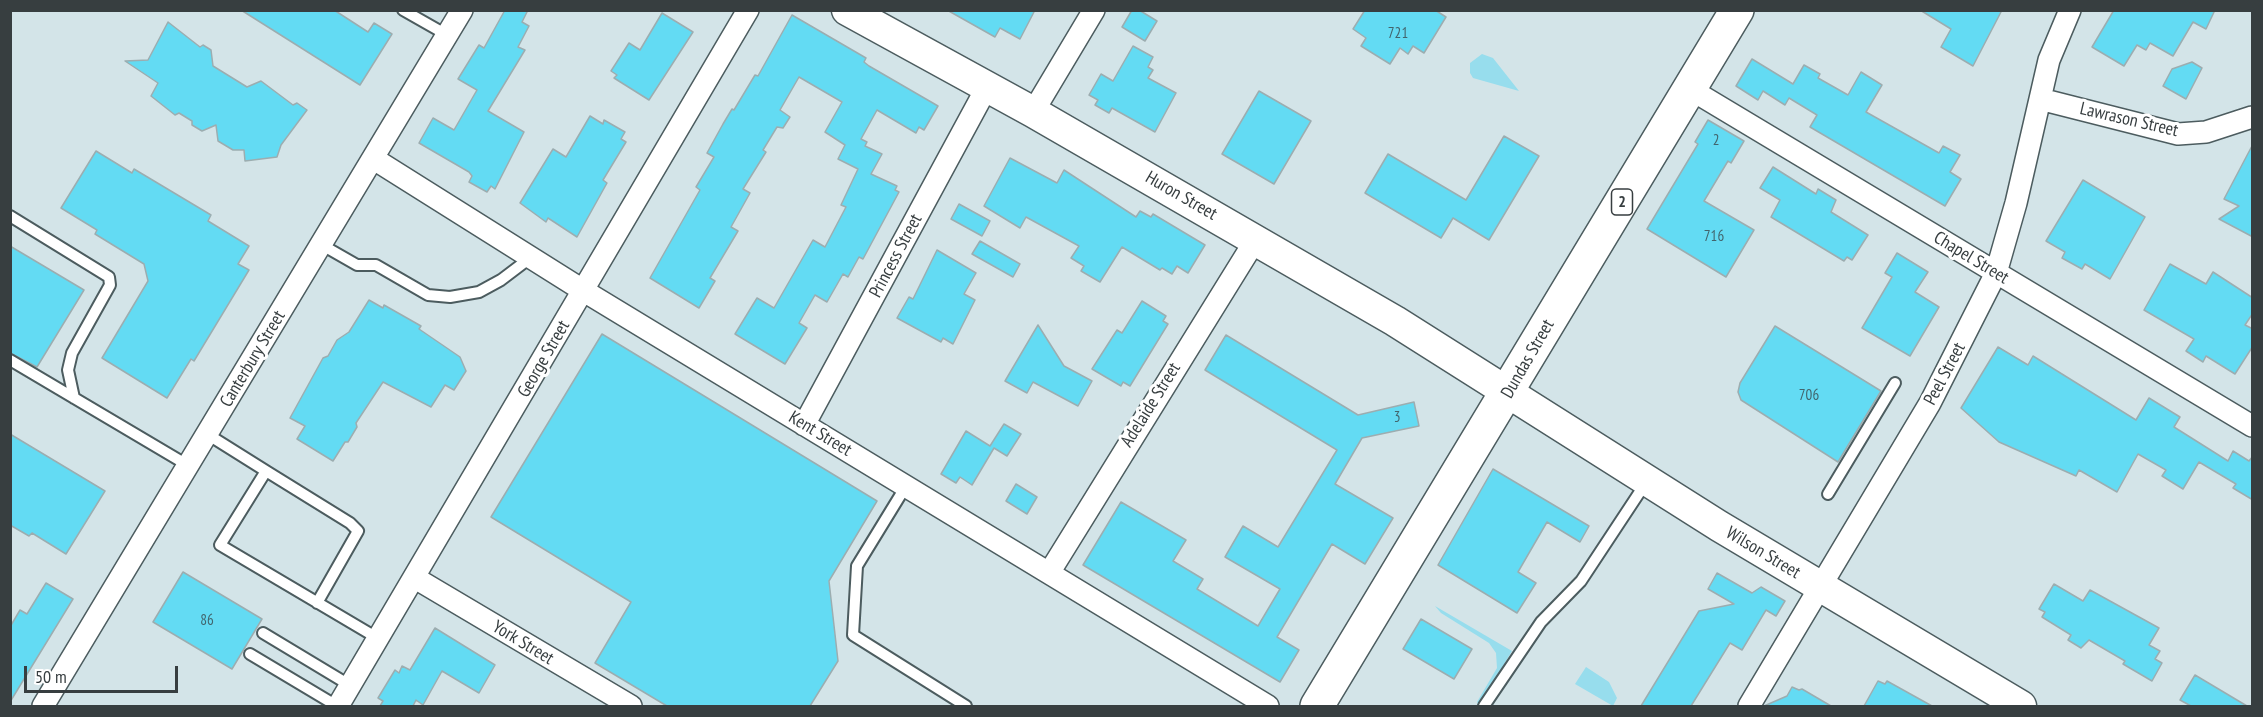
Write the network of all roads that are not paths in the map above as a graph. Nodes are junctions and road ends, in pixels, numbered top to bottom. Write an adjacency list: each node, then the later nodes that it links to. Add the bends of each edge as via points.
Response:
1 (403, 10): 8 (lane)
2 (462, 10): 8 (street, Canterbury Street)
3 (748, 10): 20 (street, George Street)
4 (847, 10): 9 (main road, Huron Street)
5 (1094, 10): 12 (street)
6 (1737, 10): 10 (main road, Dundas Street / 2)
7 (2070, 10): 11 (street, Peel Street, via 2049,60)
8 (447, 35): 14 (street, Canterbury Street)
9 (987, 87): 12 (main road, Huron Street); 25 (street, Princess Street)
10 (1690, 89): 19 (street, Chapel Street); 23 (main road, Dundas Street / 2)
11 (2040, 99): 13 (street, Lawrason Street, via 2178,134 2206,132); 19 (street, Peel Street)
12 (1033, 112): 16 (main road, Huron Street)
13 (2253, 117)
14 (374, 159): 17 (street, Canterbury Street); 18 (street, Kent Street)
15 (10, 216): 24 (lane, via 109,277 110,285 72,353 68,370)
16 (1256, 239): 23 (main road, Huron Street); 33 (street, Adelaide Street)
17 (322, 245): 18 (lane, via 357,265 376,265 428,295 450,297 479,292); 27 (street, Canterbury Street)
18 (530, 258): 20 (street, Kent Street)
19 (1996, 273): 26 (street, Chapel Street); 35 (street, Peel Street, via 1930,403)
20 (584, 291): 25 (street, Kent Street); 34 (street, George Street)
21 (10, 360): 24 (lane)
22 (1895, 383): 32 (lane)
23 (1508, 393): 30 (main road, Wilson Street); 46 (main road, Dundas Street / 2)
24 (74, 398): 28 (lane)
25 (804, 425): 31 (street, Kent Street)
26 (2253, 426)
27 (207, 434): 28 (street, Canterbury Street); 29 (lane)
28 (189, 466): 41 (street, Canterbury Street)
29 (266, 471): 36 (lane, via 358,531); 36 (lane, via 220,545)
30 (1647, 480): 35 (main road, Wilson Street); 47 (lane, via 1581,581 1540,622)
31 (906, 486): 33 (street, Kent Street); 44 (lane, via 857,566 853,635)
32 (1828, 494)
33 (1049, 573): 45 (street, Kent Street)
34 (415, 578): 38 (street, George Street); 43 (street, York Street)
35 (1820, 587): 48 (street, Peel Street); 49 (main road, Wilson Street)
36 (317, 603): 38 (lane)
37 (263, 633): 40 (lane)
38 (379, 639): 40 (street, George Street)
39 (250, 654): 42 (lane)
40 (351, 686): 42 (street, George Street)
41 (42, 706)
42 (338, 706)
43 (631, 706)
44 (966, 706)
45 (1268, 706)
46 (1317, 706)
47 (1484, 706)
48 (1749, 706)
49 (2021, 706)

